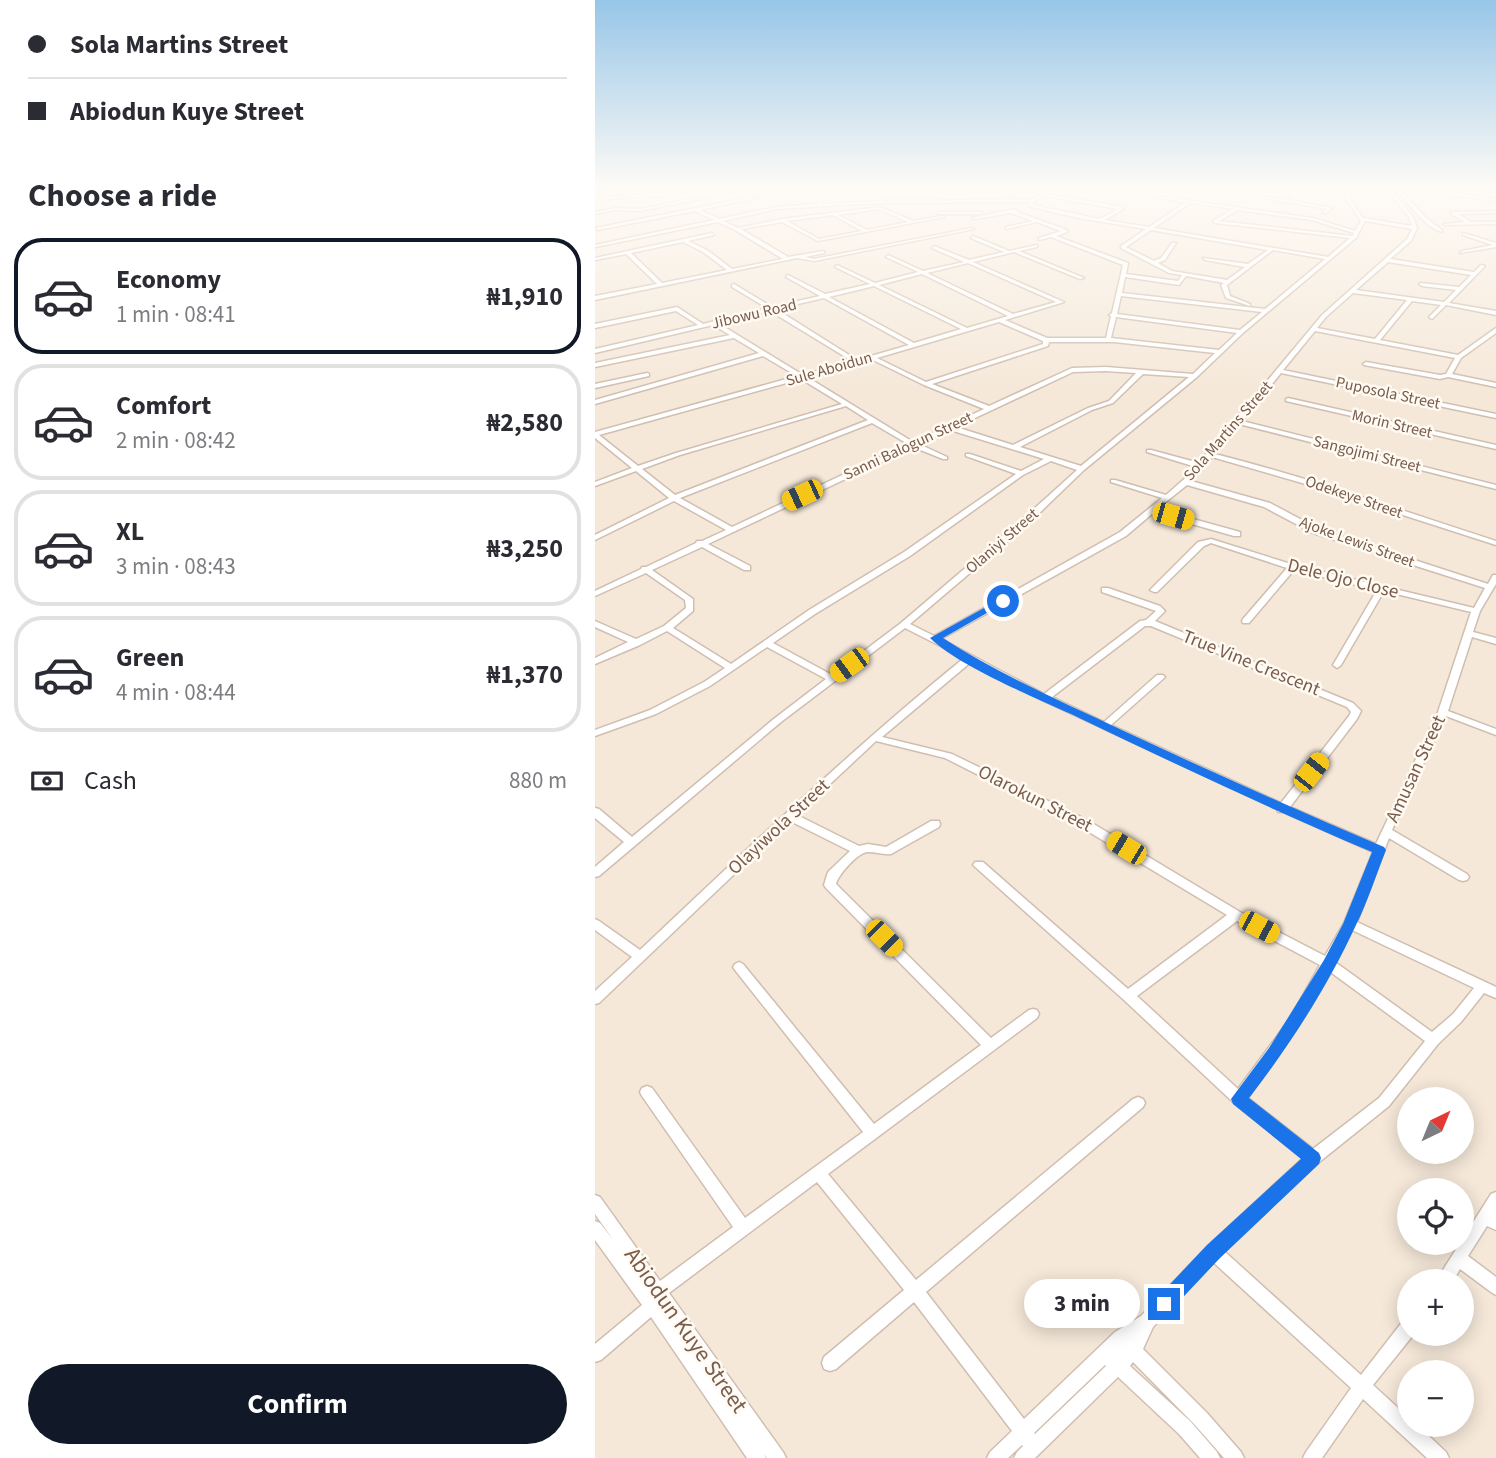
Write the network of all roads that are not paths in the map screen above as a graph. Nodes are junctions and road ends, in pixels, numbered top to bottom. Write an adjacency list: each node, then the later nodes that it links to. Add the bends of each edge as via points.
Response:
1 (617, 255): 21 (street)
2 (630, 255): 44 (street)
3 (710, 255): 32 (street)
4 (780, 255): 22 (street)
5 (805, 255): 19 (street)
6 (839, 255): 19 (street, via 814,260)
7 (953, 255): 25 (street)
8 (999, 255): 25 (street, Jibowu Road)
9 (1020, 255): 40 (street)
10 (1104, 255): 37 (street, via 1123,262)
11 (1141, 255): 26 (street)
12 (1167, 255): 26 (street)
13 (1264, 255): 30 (street)
14 (1310, 255): 20 (street)
15 (1331, 255): 20 (street, Olaniyi Street)
16 (1392, 255): 24 (street, Sola Martins Street)
17 (1427, 255): 28 (street)
18 (888, 256): 35 (street)
19 (797, 257): 22 (street)
20 (1328, 258): 58 (street, Olaniyi Street)
21 (595, 259)
22 (787, 259): 27 (street)
23 (1205, 259): 30 (street)
24 (1387, 260): 28 (street); 48 (street, Sola Martins Street)
25 (970, 262): 35 (street, Jibowu Road); 61 (street, Sule Aboidun, via 1061,302)
26 (1156, 262): 39 (street)
27 (762, 264): 32 (street); 33 (street)
28 (1420, 265): 36 (street)
29 (837, 266): 45 (street)
30 (1249, 266): 42 (street)
31 (1483, 266): 36 (street)
32 (731, 271): 34 (street)
33 (774, 271)
34 (719, 274): 41 (street); 57 (street)
35 (923, 274): 45 (street, Jibowu Road); 61 (street)
36 (1475, 274): 47 (street)
37 (1123, 275): 39 (street, via 1179,283); 50 (street)
38 (787, 276): 51 (street)
39 (1184, 276): 42 (street)
40 (1082, 278)
41 (673, 282): 44 (street); 46 (street)
42 (1227, 282): 56 (street, via 1224,291 1228,297)
43 (1422, 284): 47 (street)
44 (661, 285): 49 (street)
45 (874, 285): 51 (street, Jibowu Road); 68 (street)
46 (683, 289)
47 (1461, 289): 55 (street)
48 (1351, 291): 54 (street); 67 (street, Sola Martins Street)
49 (624, 292): 52 (street); 53 (street)
50 (1118, 294): 56 (street); 60 (street)
51 (825, 297): 57 (street, Jibowu Road); 75 (street)
52 (595, 298)
53 (633, 299)
54 (1411, 299): 55 (street); 74 (street)
55 (1447, 304): 59 (street); 62 (street)
56 (1258, 309): 58 (street)
57 (772, 310): 64 (street, Jibowu Road); 81 (street)
58 (1267, 311): 70 (street, Olaniyi Street)
59 (1496, 313)
60 (1112, 315): 70 (street); 73 (street)
61 (1012, 316): 63 (street, Sule Aboidun)
62 (1432, 317)
63 (999, 320): 68 (street, Sule Aboidun); 72 (street)
64 (715, 323): 66 (street, Jibowu Road); 71 (street)
65 (595, 326): 66 (street, via 677,309)
66 (703, 326): 76 (street, Jibowu Road)
67 (1314, 329): 74 (street); 85 (street, Sola Martins Street)
68 (967, 330): 75 (street, Sule Aboidun)
69 (1496, 330): 80 (street)
70 (1241, 332): 77 (street, Olaniyi Street)
71 (734, 336): 78 (street); 83 (street)
72 (1046, 340): 73 (street); 90 (street, via 1040,349)
73 (1108, 340): 77 (street)
74 (1377, 340): 80 (street)
75 (913, 345): 79 (street, Sule Aboidun)
76 (595, 351)
77 (1219, 352): 88 (street, Olaniyi Street)
78 (763, 354): 89 (street); 94 (street)
79 (873, 357): 81 (street, Sule Aboidun); 90 (street)
80 (1459, 357): 87 (street)
81 (857, 362): 89 (street, Sule Aboidun)
82 (1366, 364): 87 (street)
83 (595, 365)
84 (1142, 371): 88 (street, Sanni Balogun Street); 96 (street, Sanni Balogun Street, via 1077,369); 103 (street, via 1111,401)
85 (1280, 371): 97 (street, Puposola Street); 99 (street, Sola Martins Street)
86 (647, 375): 91 (street)
87 (1448, 375): 92 (street)
88 (1195, 376): 112 (street, Olaniyi Street)
89 (801, 377): 95 (street); 101 (street, Sule Aboidun)
90 (926, 384): 96 (street)
91 (595, 386)
92 (1496, 386)
93 (1288, 400): 104 (street, Morin Street)
94 (595, 402)
95 (847, 404): 98 (street); 111 (street)
96 (988, 408): 100 (street, Sanni Balogun Street)
97 (1496, 416)
98 (873, 420): 102 (street); 119 (street)
99 (1237, 422): 107 (street, Sola Martins Street); 117 (street, Sangojimi Street)
100 (949, 427): 102 (street, Sanni Balogun Street); 103 (street)
101 (595, 434): 111 (street)
102 (912, 444): 108 (street); 121 (street, Sanni Balogun Street)
103 (1015, 447): 109 (street)
104 (1496, 447)
105 (1149, 451): 110 (street)
106 (968, 455): 113 (street)
107 (1211, 455): 110 (street, Sola Martins Street); 125 (street, Odekeye Street, via 1306,480)
108 (945, 457)
109 (1050, 459): 112 (street); 113 (street)
110 (1201, 466): 115 (street, Sola Martins Street)
111 (637, 469): 116 (street); 119 (street)
112 (1082, 469): 139 (street, Olaniyi Street)
113 (1021, 474): 145 (street, via 907,554)
114 (1113, 481): 118 (street)
115 (1186, 482): 118 (street, Sola Martins Street); 133 (street, Ajoke Lewis Street, via 1255,501 1316,531)
116 (595, 484)
117 (1496, 487)
118 (1166, 497): 120 (street, Sola Martins Street)
119 (674, 498): 121 (street); 123 (street)
120 (1151, 510): 122 (street); 142 (street, Sola Martins Street, via 1123,534)
121 (730, 529): 124 (street, Sanni Balogun Street)
122 (1237, 534)
123 (596, 535)
124 (700, 543): 127 (street); 128 (street, Sanni Balogun Street)
125 (1496, 543)
126 (1292, 567): 130 (street, Dele Ojo Close); 132 (street, Dele Ojo Close, via 1211,541 1201,544); 136 (street)
127 (747, 568)
128 (645, 569): 134 (street, Sanni Balogun Street); 140 (street, via 689,599 689,609)
129 (1496, 577): 133 (street, Amusan Street)
130 (1382, 588): 135 (street, Dele Ojo Close); 148 (street)
131 (1105, 590): 137 (street, via 1161,611)
132 (1154, 590)
133 (1491, 593): 135 (street, Amusan Street)
134 (595, 594)
135 (1476, 611): 141 (street, Amusan Street)
136 (1247, 621)
137 (1148, 623): 152 (street, via 1135,626); 158 (street, True Vine Crescent, via 1309,687 1356,711)
138 (595, 624): 144 (street)
139 (904, 625): 142 (street); 151 (street, Olaniyi Street)
140 (667, 628): 144 (street); 149 (street)
141 (1470, 634): 143 (street); 153 (street, Amusan Street)
142 (936, 638): 146 (street)
143 (1496, 641)
144 (637, 643): 147 (street)
145 (766, 643): 149 (street); 151 (street)
146 (969, 660): 152 (street); 157 (street, Olayiwola Street)
147 (595, 661)
148 (1338, 665)
149 (730, 667): 156 (street, via 682,699)
150 (1160, 677): 154 (street)
151 (831, 678): 163 (street, Olaniyi Street)
152 (1045, 698): 154 (street)
153 (1443, 712): 155 (street); 162 (street, Amusan Street)
154 (1106, 725): 158 (street)
155 (1496, 732)
156 (595, 733)
157 (875, 738): 160 (street, Olayiwola Street); 169 (street, Olarokun Street, via 948,756 998,779 1083,823)
158 (1282, 809): 165 (street)
159 (595, 813): 163 (street)
160 (790, 816): 164 (street); 172 (street, Olayiwola Street)
161 (935, 824): 164 (street, via 887,851)
162 (1386, 831): 165 (street, Amusan Street); 168 (street)
163 (631, 842): 167 (street, Olaniyi Street)
164 (858, 850): 180 (street, via 832,874 830,885)
165 (1379, 850): 171 (street, Amusan Street)
166 (979, 865): 176 (street)
167 (595, 873)
168 (1462, 877)
169 (1236, 915): 173 (street, Olarokun Street); 176 (street)
170 (595, 924): 172 (street)
171 (1350, 925): 173 (street, Amusan Street); 175 (street)
172 (641, 957): 177 (street, Olayiwola Street)
173 (1329, 964): 179 (street, Olarokun Street); 182 (street, Amusan Street, via 1275,1053)
174 (739, 967): 184 (street)
175 (1492, 992): 179 (street)
176 (1128, 996): 182 (street)
177 (595, 999)
178 (1033, 1014): 180 (street)
179 (1433, 1040): 185 (street, via 1384,1102)
180 (990, 1045): 184 (street)
181 (647, 1092): 190 (street)
182 (1239, 1099): 185 (street)
183 (1138, 1103): 196 (street)
184 (870, 1132): 186 (street)
185 (1313, 1158): 192 (street)
186 (818, 1172): 190 (street); 196 (street)
187 (1496, 1199): 189 (street)
188 (595, 1202): 197 (street, Abiodun Kuye Street)
189 (1491, 1220): 193 (street)
190 (742, 1227): 197 (street)
191 (595, 1228): 197 (street, Abiodun Kuye Street)
192 (1213, 1251): 198 (street); 206 (street)
193 (1460, 1259): 194 (street); 195 (street)
194 (1453, 1269)
195 (1496, 1287)
196 (915, 1291): 204 (street); 207 (street)
197 (653, 1298): 203 (street); 209 (street, Abiodun Kuye Street); 210 (street, Abiodun Kuye Street)
198 (1147, 1322): 199 (street); 201 (street)
199 (1121, 1338): 201 (street); 202 (street)
200 (1397, 1342): 206 (street)
201 (1134, 1350): 205 (street); 213 (street)
202 (1105, 1353): 205 (street); 207 (street)
203 (595, 1354)
204 (830, 1363)
205 (1118, 1367): 208 (street); 212 (street)
206 (1361, 1387): 214 (street); 215 (street)
207 (1023, 1432): 208 (street); 211 (street)
208 (1028, 1452)
209 (757, 1458)
210 (777, 1458)
211 (996, 1458)
212 (1211, 1458)
213 (1235, 1458)
214 (1312, 1458)
215 (1440, 1458)

